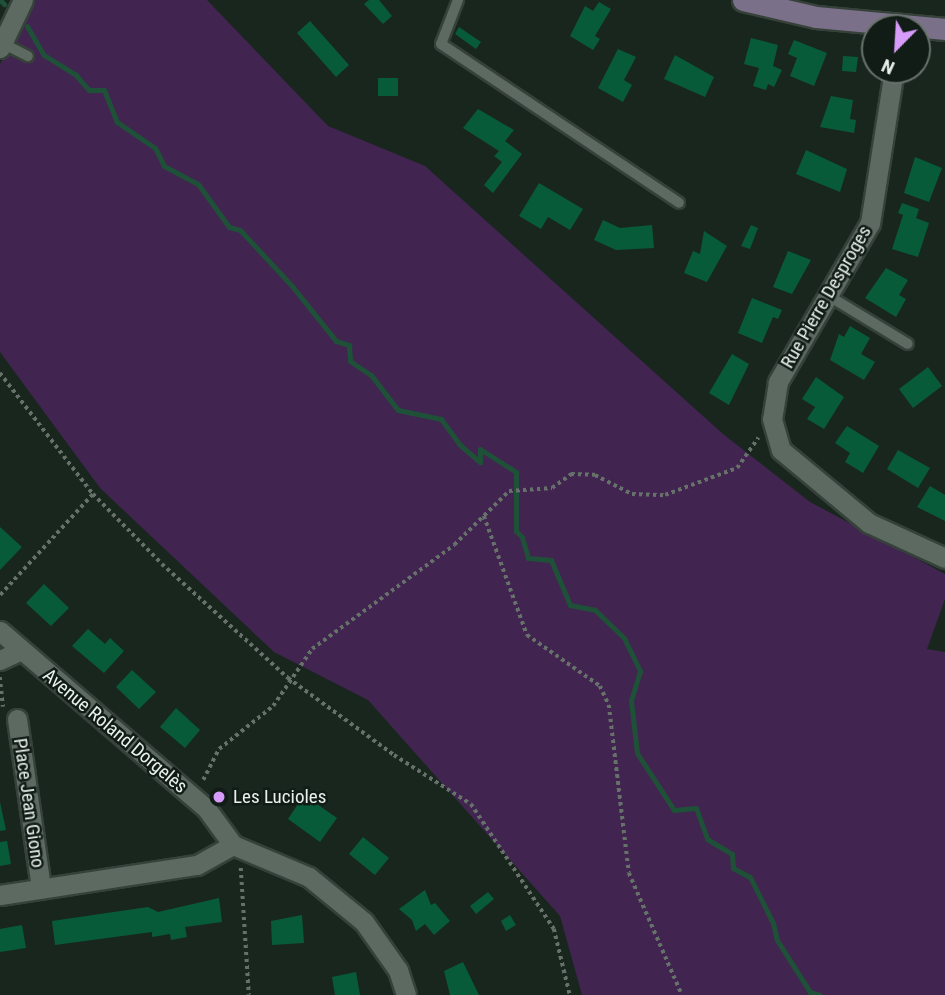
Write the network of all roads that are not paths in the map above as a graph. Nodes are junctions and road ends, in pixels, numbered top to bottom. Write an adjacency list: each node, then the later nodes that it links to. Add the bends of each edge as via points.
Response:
1 (23, 0): 5 (street)
2 (458, 0): 8 (lane, via 441,44)
3 (743, 0): 4 (main road, via 816,18)
4 (861, 23)
5 (1, 45): 6 (lane)
6 (28, 55)
7 (892, 84): 9 (street, Rue Pierre Desproges, via 870,223)
8 (678, 203)
9 (829, 296): 10 (lane); 11 (street, Rue Pierre Desproges, via 778,382 772,419 780,450 869,523)
10 (908, 344)
11 (945, 558)
12 (0, 631): 13 (street, Avenue Roland Dorgelès)
13 (19, 651): 14 (street); 16 (street, Avenue Roland Dorgelès, via 194,797)
14 (0, 660)
15 (17, 719): 17 (street, Place Jean Giono)
16 (233, 845): 17 (street, via 197,865); 19 (street, Avenue Roland Dorgelès, via 309,877 363,922 398,970)
17 (41, 888): 18 (street)
18 (0, 894)
19 (406, 995)

